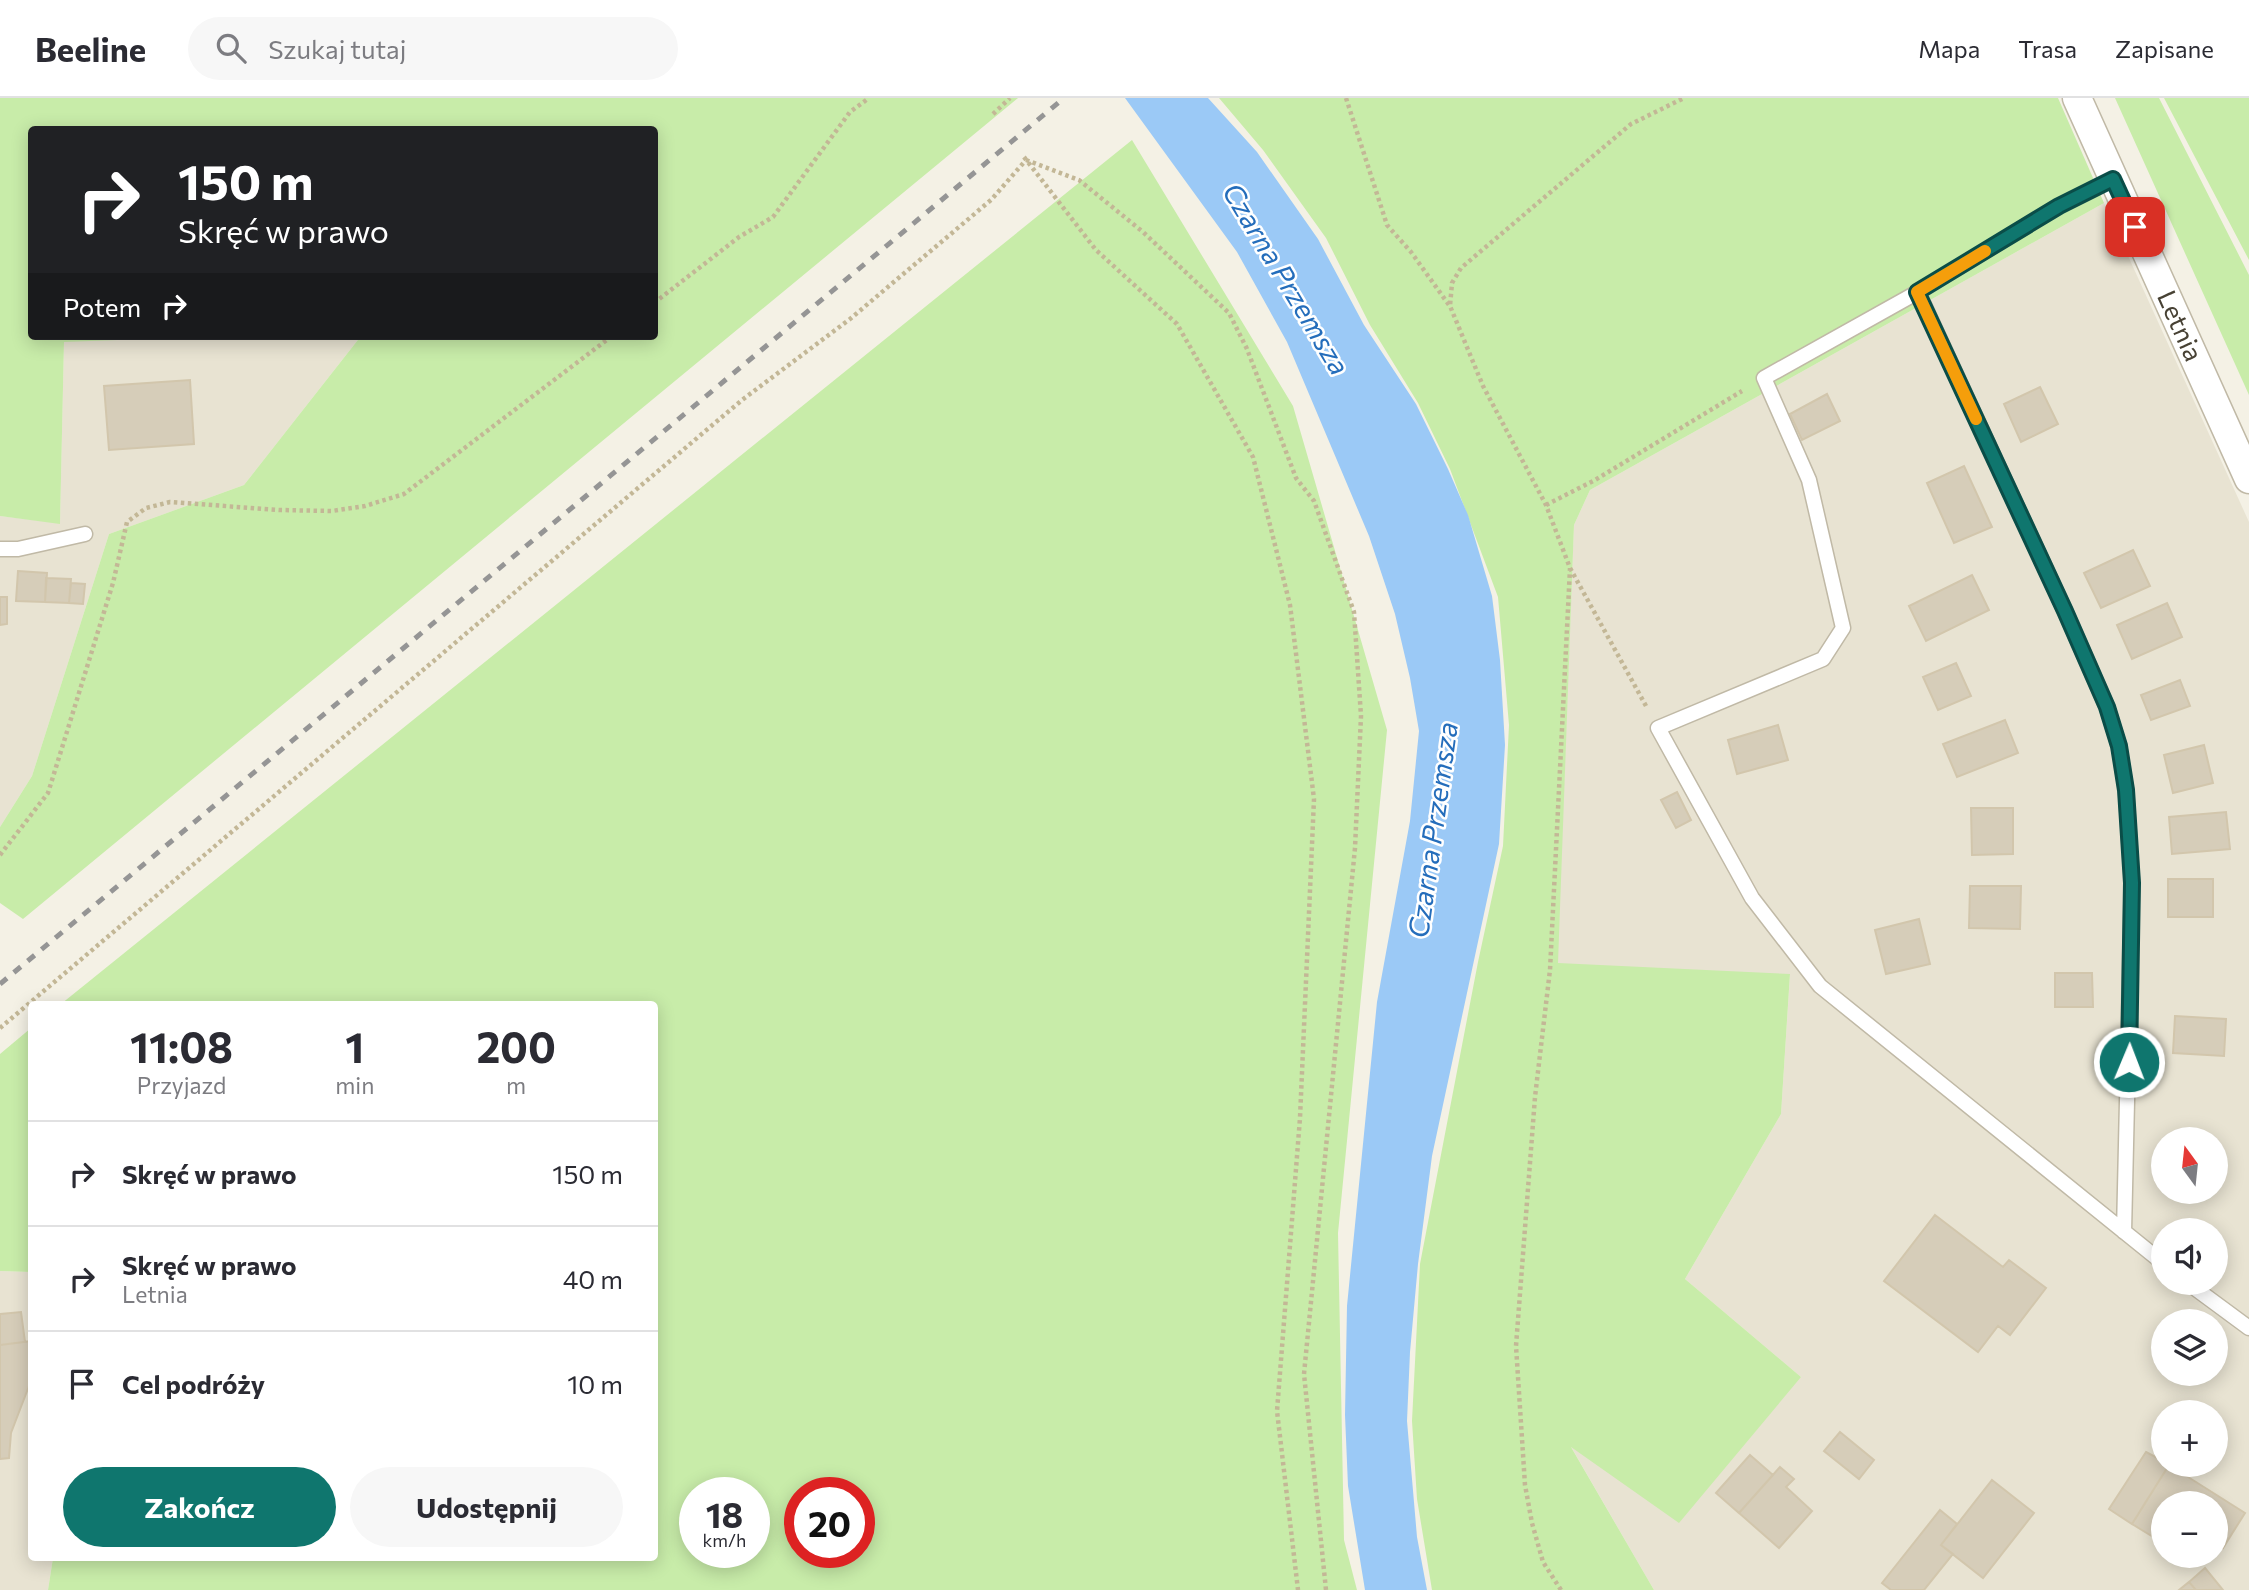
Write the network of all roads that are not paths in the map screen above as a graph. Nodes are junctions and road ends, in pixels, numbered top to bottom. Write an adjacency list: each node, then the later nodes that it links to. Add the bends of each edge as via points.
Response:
1 (2077, 98): 2 (street, Letnia)
2 (2113, 179): 3 (lane, via 2059,206); 4 (street, Letnia)
3 (1917, 292): 7 (lane, via 2065,611 2119,746 2132,883); 7 (lane, via 1764,378 1809,480 1843,628 1823,659 1658,728 1752,898 1819,986)
4 (2249, 479)
5 (85, 534): 6 (lane)
6 (0, 549)
7 (2124, 1232): 8 (lane)
8 (2151, 1253)
9 (2204, 1295): 10 (lane)
10 (2249, 1328)

